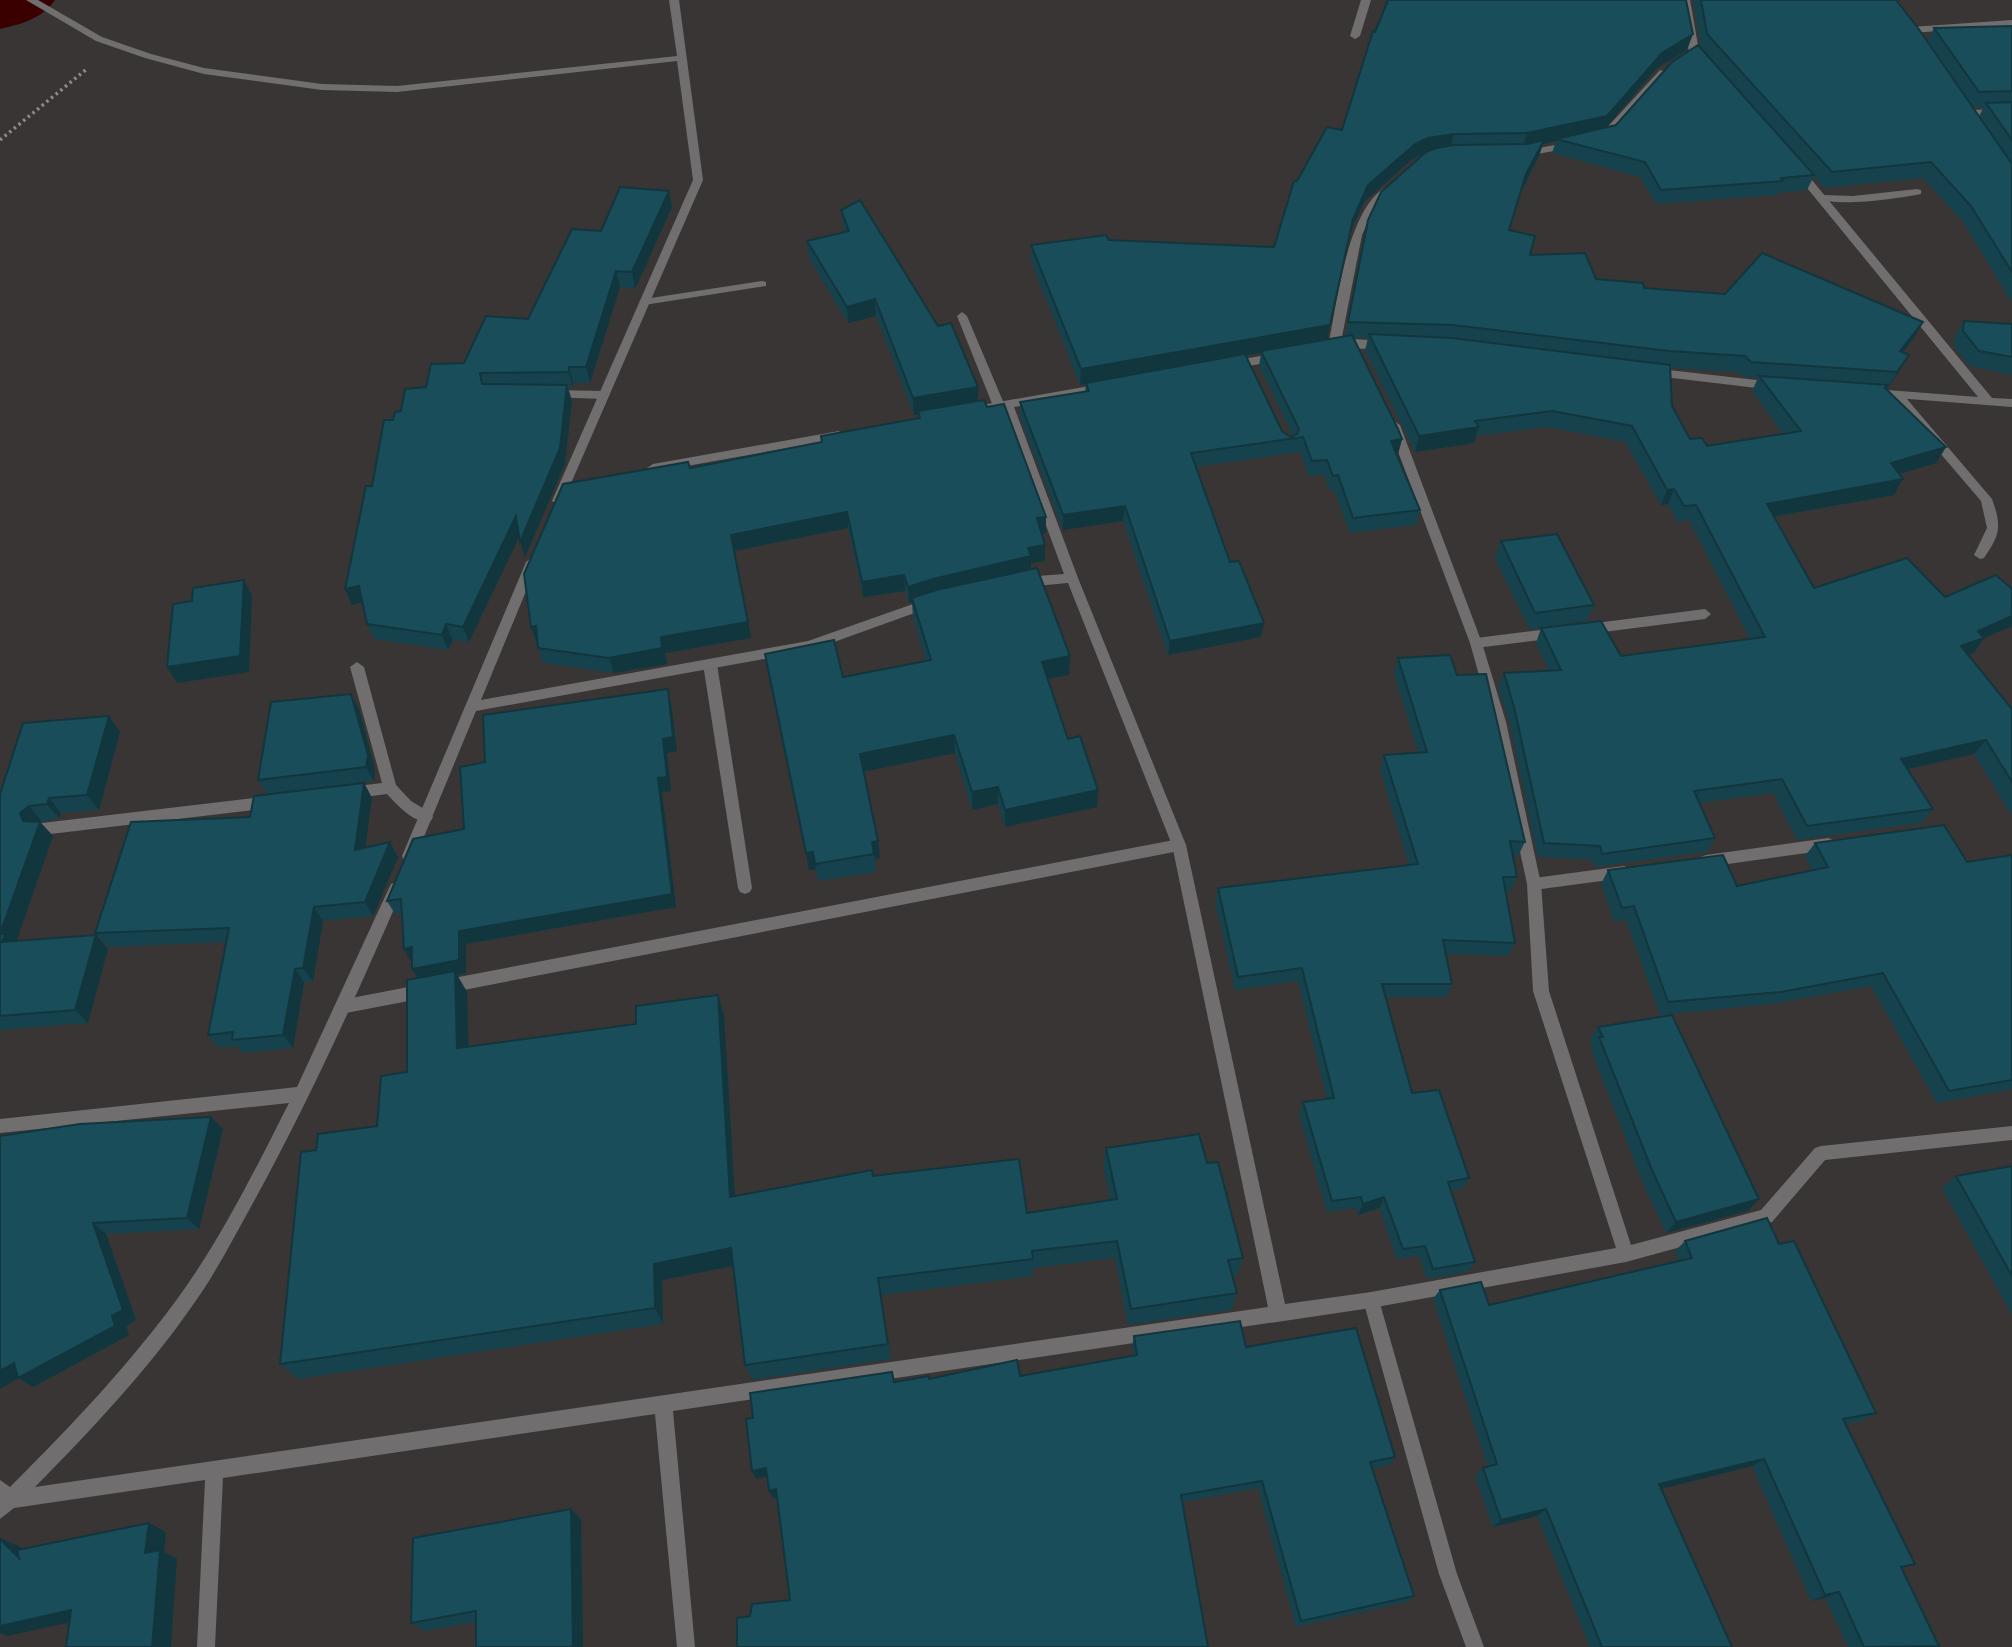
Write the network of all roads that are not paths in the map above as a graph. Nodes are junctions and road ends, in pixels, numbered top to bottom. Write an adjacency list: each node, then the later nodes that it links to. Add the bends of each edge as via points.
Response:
1 (31, 0): 11 (street, via 99,39 204,71 322,87 397,89)
2 (674, 0): 11 (street)
3 (1366, 0): 8 (street)
4 (1685, 0): 10 (street)
5 (1903, 20): 7 (street)
6 (2012, 23): 7 (street)
7 (1911, 30): 9 (street)
8 (1355, 36)
9 (1918, 40)
10 (1694, 52): 12 (street); 14 (street)
11 (681, 58): 27 (street, via 698,180)
12 (1684, 59)
13 (1673, 65): 19 (street, via 1606,136)
14 (1713, 73)
15 (1960, 102): 17 (street)
16 (2012, 112): 17 (street)
17 (1967, 113): 18 (street)
18 (1975, 124)
19 (1594, 139)
20 (1582, 142): 21 (street)
21 (1513, 155)
22 (1787, 157): 25 (street)
23 (1399, 181): 31 (street, via 1371,205 1357,235 1328,348)
24 (1917, 192): 25 (street)
25 (1824, 198): 30 (street)
26 (762, 284): 27 (street)
27 (644, 302): 41 (street)
28 (962, 316): 46 (street)
29 (1899, 317): 30 (street)
30 (1924, 322): 43 (street)
31 (1394, 345)
32 (1285, 355): 33 (street)
33 (1248, 362): 34 (street); 36 (street)
34 (1222, 367)
35 (1636, 370): 38 (street)
36 (1254, 374)
37 (1115, 386): 46 (street)
38 (1782, 386)
39 (1858, 392): 42 (street)
40 (541, 394): 41 (street)
41 (604, 395): 50 (street, via 572,482)
42 (1897, 395): 43 (street); 52 (street, via 1986,499 1995,520 1993,535)
43 (1988, 401): 44 (street)
44 (2012, 403)
45 (1384, 405): 57 (street, via 1403,443)
46 (1003, 406): 47 (street); 53 (street)
47 (972, 411)
48 (850, 433): 49 (street)
49 (646, 469)
50 (550, 521)
51 (539, 546): 60 (street)
52 (1980, 555)
53 (1072, 578): 54 (street); 67 (street)
54 (1011, 585)
55 (947, 599): 58 (street, via 809,646)
56 (1704, 614): 57 (street)
57 (1476, 643): 70 (street, via 1499,722)
58 (710, 664): 60 (street); 71 (street)
59 (357, 667): 61 (street)
60 (471, 708): 64 (street)
61 (390, 788): 62 (street); 64 (street)
62 (337, 794)
63 (283, 800): 65 (street)
64 (426, 817): 72 (street)
65 (42, 829)
66 (1844, 842): 68 (street)
67 (1179, 845): 72 (street); 78 (street)
68 (1696, 862)
69 (1642, 869): 70 (street)
70 (1534, 884): 76 (street, via 1541,991)
71 (745, 888)
72 (346, 1006): 73 (street)
73 (302, 1094): 74 (street); 81 (street, via 191,1294 134,1369)
74 (0, 1126)
75 (2012, 1133): 76 (street, via 1821,1153 1766,1216)
76 (1626, 1255): 77 (street)
77 (1371, 1300): 78 (street); 84 (street, via 1448,1574)
78 (1278, 1313): 79 (street)
79 (663, 1403): 80 (street); 83 (street)
80 (215, 1469): 81 (street); 82 (street)
81 (3, 1500)
82 (206, 1647)
83 (686, 1647)
84 (1475, 1647)

